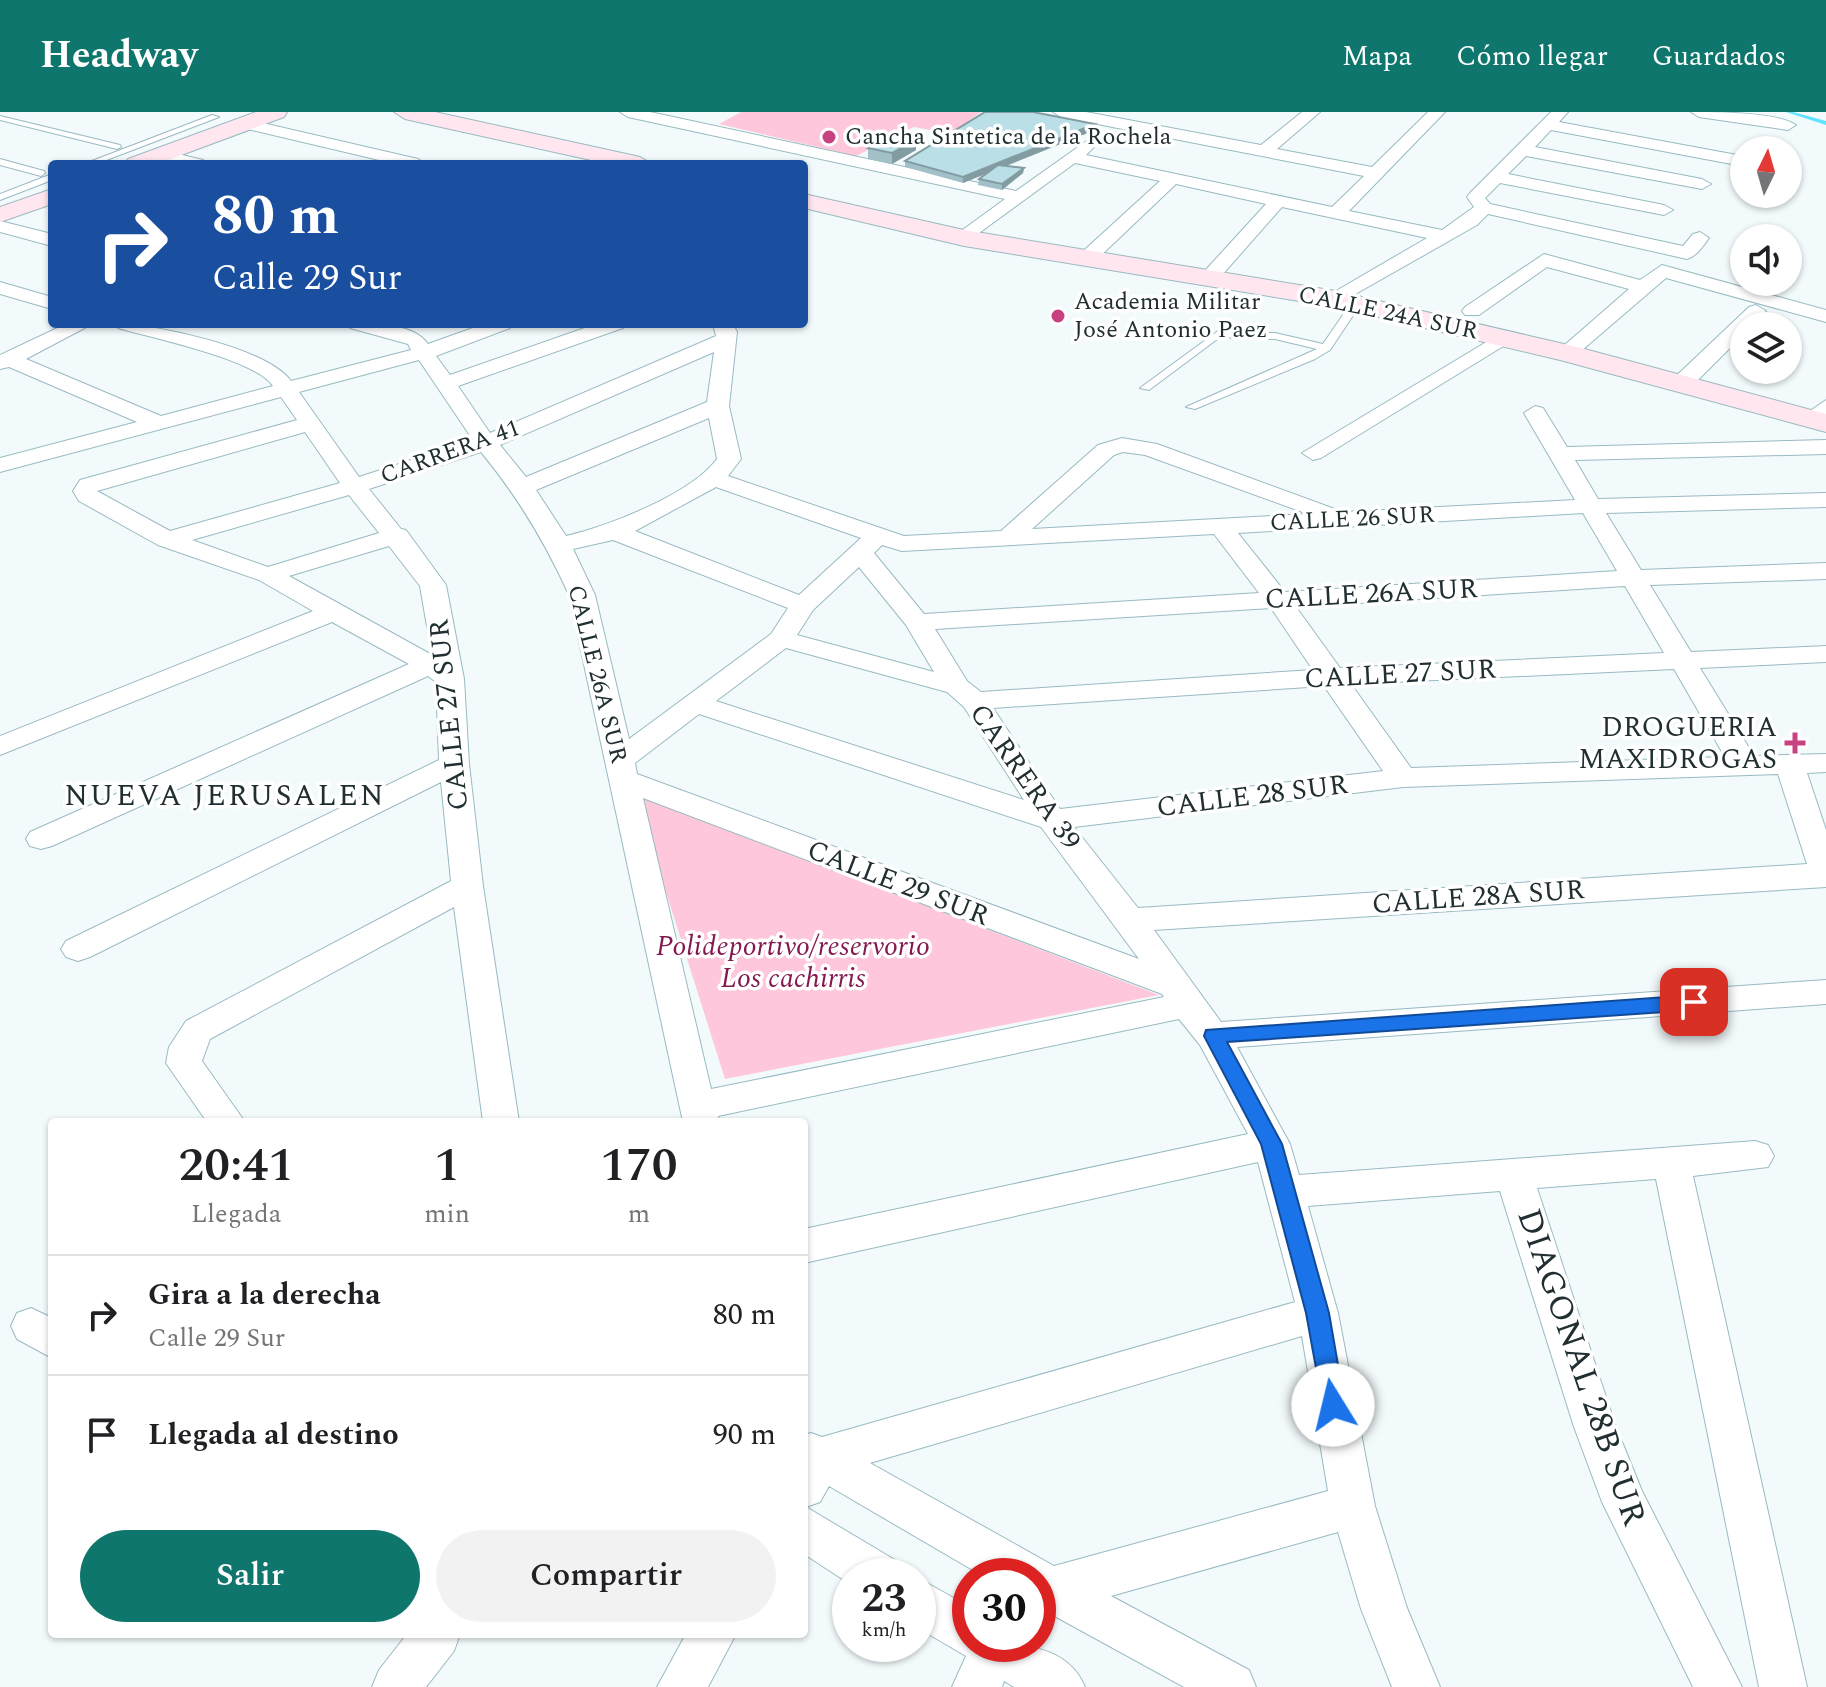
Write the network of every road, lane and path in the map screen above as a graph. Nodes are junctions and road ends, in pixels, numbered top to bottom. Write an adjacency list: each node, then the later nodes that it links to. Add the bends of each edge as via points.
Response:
1 (276, 112): 16 (street)
2 (405, 112): 32 (street)
3 (628, 112): 14 (street)
4 (706, 112): 14 (street)
5 (1063, 112): 15 (street)
6 (1312, 112): 23 (street)
7 (1437, 112): 35 (street)
8 (1699, 112): 18 (street, via 1788,125)
9 (206, 114): 16 (street); 28 (lane)
10 (0, 118): 21 (lane)
11 (1179, 118): 17 (street)
12 (1554, 118): 19 (street); 22 (street)
13 (1656, 122): 19 (street)
14 (683, 123): 20 (street)
15 (1116, 123): 17 (street); 26 (street)
16 (245, 124): 24 (street); 31 (street)
17 (1161, 131): 23 (street)
18 (1772, 136)
19 (1640, 142): 25 (street)
20 (791, 146): 27 (street); 42 (street)
21 (117, 147)
22 (1523, 150): 36 (street); 40 (street)
23 (1264, 151): 35 (street)
24 (161, 155): 29 (street); 30 (street)
25 (1730, 156)
26 (1073, 157): 37 (street); 42 (street)
27 (771, 158)
28 (97, 160)
29 (147, 160)
30 (181, 160)
31 (401, 160)
32 (622, 160)
33 (0, 162): 39 (lane)
34 (1730, 165): 40 (street)
35 (1377, 173): 47 (street)
36 (1496, 177): 45 (street, via 1476,197); 46 (street)
37 (1173, 178): 43 (street); 55 (street)
38 (48, 179): 41 (lane)
39 (46, 184): 48 (street)
40 (1702, 184): 46 (street)
41 (0, 197)
42 (1020, 197): 51 (street)
43 (1278, 201): 47 (street); 56 (street)
44 (808, 202): 51 (street, CALLE 24A SUR)
45 (1484, 208): 50 (street); 54 (street)
46 (1664, 210): 54 (street)
47 (1336, 213): 50 (street)
48 (0, 215)
49 (0, 226): 53 (street)
50 (1442, 236): 60 (street)
51 (964, 238): 55 (street, CALLE 24A SUR)
52 (1700, 238): 54 (street, via 1687,253)
53 (48, 239)
54 (1622, 239)
55 (1087, 258): 56 (street, CALLE 24A SUR)
56 (1208, 279): 60 (street, CALLE 24A SUR)
57 (1644, 287): 61 (street, via 1544,260); 63 (street, via 1662,271); 73 (street)
58 (0, 288): 59 (street)
59 (48, 302)
60 (1346, 302): 70 (street, CALLE 24A SUR); 71 (lane)
61 (1472, 311)
62 (1756, 311): 75 (street)
63 (1826, 316)
64 (74, 328): 74 (street)
65 (139, 328): 77 (street, CALLE 27 SUR, via 252,361 274,372)
66 (372, 328): 72 (street, CALLE 26A SUR, via 415,340)
67 (492, 328): 72 (street)
68 (604, 328): 76 (street)
69 (724, 332): 79 (street); 85 (street, CARRERA 41)
70 (1503, 338): 73 (street, CALLE 24A SUR); 87 (street)
71 (1326, 348): 78 (lane, via 1275,336 1218,334); 80 (lane)
72 (423, 353): 76 (street, CALLE 26A SUR); 77 (street)
73 (1567, 353): 75 (street, CALLE 24A SUR)
74 (5, 361): 83 (street)
75 (1682, 383): 82 (street, CALLE 24A SUR)
76 (443, 384): 85 (street, CALLE 26A SUR)
77 (284, 387): 83 (street); 84 (street, CALLE 27 SUR)
78 (1145, 388)
79 (718, 406): 90 (street, via 729,459); 92 (street)
80 (1191, 407)
81 (1535, 413): 88 (street)
82 (1821, 416)
83 (157, 422): 89 (street)
84 (309, 424): 91 (street, CALLE 27 SUR); 99 (street, via 88,485 87,496)
85 (486, 443): 91 (street, CARRERA 41); 92 (street, CALLE 26A SUR)
86 (1826, 447): 88 (street)
87 (1313, 453)
88 (1558, 454): 94 (street)
89 (1, 464)
90 (714, 479): 97 (street); 101 (street, CALLE 26 SUR)
91 (354, 486): 98 (street, CALLE 27 SUR); 99 (street, CARRERA 41)
92 (522, 487): 102 (street, CALLE 26A SUR)
93 (1826, 500): 94 (street, CALLE 26 SUR)
94 (1588, 506): 95 (street, CALLE 26 SUR); 105 (street)
95 (1347, 520): 96 (street, CALLE 26 SUR); 100 (street, via 1149,449 1122,445 1106,450)
96 (1221, 527): 100 (street, CALLE 26 SUR); 106 (street)
97 (615, 532): 102 (street); 107 (street)
98 (397, 535): 104 (street); 113 (street, CALLE 27 SUR, via 433,585)
99 (167, 540): 104 (street)
100 (1006, 540): 101 (street, CALLE 26 SUR)
101 (870, 543): 107 (street); 109 (street, CARRERA 39)
102 (559, 545): 122 (street, CALLE 26A SUR, via 582,595)
103 (1826, 571): 105 (street, CALLE 26A SUR)
104 (268, 575): 108 (street)
105 (1635, 578): 106 (street, CALLE 26A SUR); 112 (street)
106 (1278, 600): 109 (street, CALLE 26A SUR); 114 (street)
107 (803, 605): 110 (street)
108 (333, 612): 113 (street); 117 (street)
109 (917, 622): 115 (street, CARRERA 39)
110 (781, 639): 115 (street, CALLE 27 SUR); 116 (street)
111 (1826, 654): 112 (street, CALLE 27 SUR)
112 (1683, 659): 114 (street, CALLE 27 SUR); 121 (street)
113 (440, 672): 119 (street, CALLE 27 SUR); 125 (street)
114 (1330, 677): 115 (street, CALLE 27 SUR); 123 (street)
115 (965, 694): 124 (street, CARRERA 39)
116 (697, 704): 122 (street); 124 (street, CALLE 28 SUR)
117 (0, 746)
118 (1826, 763): 120 (street, CALLE 28 SUR)
119 (454, 764): 127 (street, CALLE 27 SUR); 129 (street)
120 (1789, 764): 121 (street, CALLE 28 SUR); 126 (street)
121 (1746, 768): 123 (street, CALLE 28 SUR)
122 (620, 771): 130 (street, CALLE 29 SUR); 133 (street, CALLE 26A SUR)
123 (1403, 778): 124 (street, CALLE 28 SUR)
124 (1052, 820): 128 (street, CARRERA 39)
125 (41, 839)
126 (1826, 875): 128 (street, CALLE 28A SUR)
127 (467, 886): 134 (street, via 198,1030 184,1063); 135 (street, CALLE 27 SUR)
128 (1130, 920): 130 (street, CARRERA 39)
129 (78, 949)
130 (1180, 995): 132 (street, CARRERA 39); 133 (street)
131 (1823, 1002): 132 (street)
132 (1213, 1036): 136 (street, CARRERA 39)
133 (699, 1114)
134 (224, 1118)
135 (500, 1118)
136 (1272, 1144): 140 (street, CARRERA 39); 141 (street)
137 (1755, 1156): 138 (street)
138 (1671, 1163): 139 (street); 161 (street)
139 (1514, 1174): 140 (street); 160 (street, DIAGONAL 28B SUR, via 1624,1502)
140 (1285, 1192): 142 (street, CARRERA 39)
141 (808, 1245)
142 (1318, 1313): 143 (street); 144 (street, CARRERA 39)
143 (810, 1465): 147 (street)
144 (1353, 1506): 148 (street); 159 (street, CARRERA 39, via 1384,1609)
145 (808, 1531): 146 (street)
146 (851, 1558)
147 (990, 1558)
148 (1056, 1579)
149 (1056, 1592): 158 (street)
150 (936, 1616): 151 (street)
151 (952, 1629)
152 (434, 1638): 155 (street)
153 (711, 1638): 156 (street)
154 (1001, 1662): 157 (street)
155 (396, 1687)
156 (681, 1687)
157 (1061, 1687)
158 (1232, 1687)
159 (1416, 1687)
160 (1718, 1687)
161 (1783, 1687)

